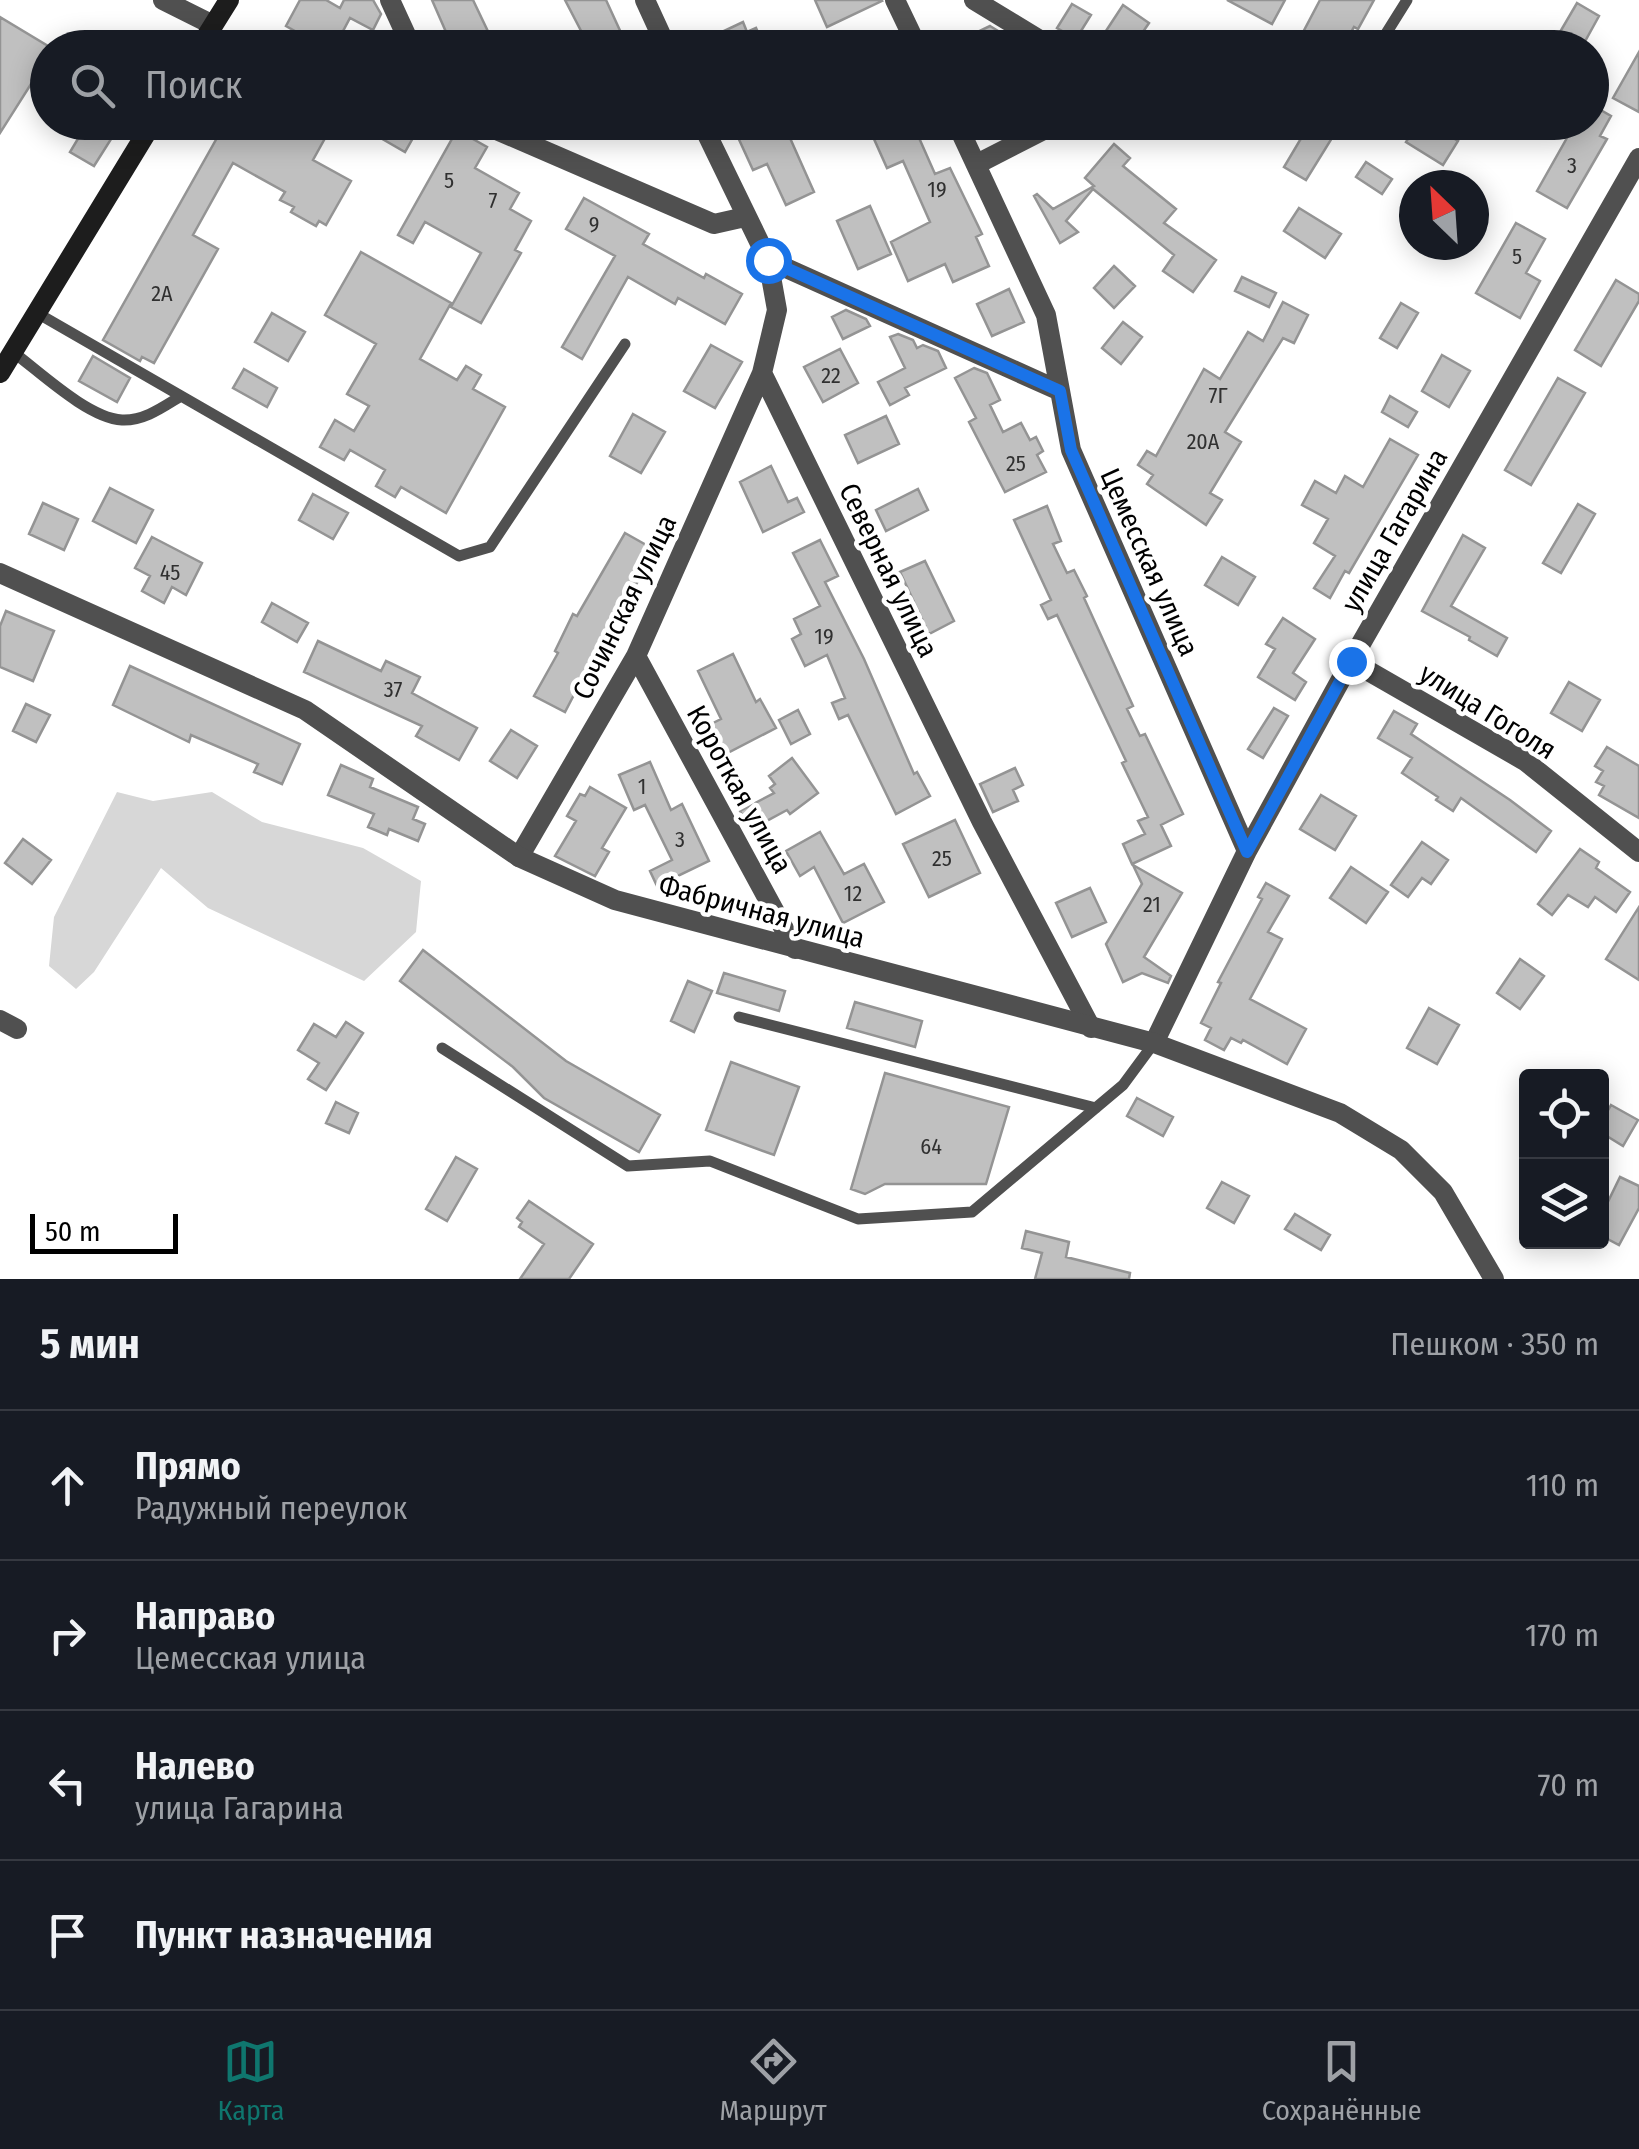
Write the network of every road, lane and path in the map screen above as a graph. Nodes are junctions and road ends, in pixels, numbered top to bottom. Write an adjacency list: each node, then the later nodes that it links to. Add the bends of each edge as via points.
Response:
1 (162, 0): 8 (street)
2 (229, 0): 8 (main road)
3 (390, 0): 10 (street)
4 (645, 0): 11 (street)
5 (894, 0): 12 (street)
6 (974, 0): 13 (street)
7 (1408, 0): 14 (lane)
8 (213, 24): 9 (main road)
9 (210, 30)
10 (404, 30)
11 (659, 30)
12 (909, 30)
13 (1023, 30)
14 (1388, 30)
15 (142, 140): 24 (main road)
16 (520, 140): 22 (street, via 714,224)
17 (710, 140): 22 (street)
18 (965, 140): 21 (street, Цемесская улица)
19 (1024, 140): 21 (street)
20 (1639, 158): 33 (street, улица Гагарина)
21 (977, 164): 29 (street, Цемесская улица, via 1046,315)
22 (745, 216): 23 (street)
23 (768, 260): 28 (street, via 777,310); 29 (street)
24 (37, 313): 26 (main road); 30 (lane)
25 (625, 344): 30 (lane, via 490,546 459,556)
26 (13, 352): 27 (main road); 30 (lane, via 69,394 120,420 143,417)
27 (0, 373)
28 (762, 373): 32 (street, Сочинская улица); 39 (street, Северная улица)
29 (1060, 391): 34 (street, Цемесская улица, via 1071,450)
30 (181, 396)
31 (0, 573): 36 (street, Фабричная улица, via 305,710)
32 (636, 656): 36 (street, Сочинская улица); 37 (street, Короткая улица)
33 (1351, 661): 34 (street, улица Гагарина); 35 (street, улица Гоголя, via 1525,761)
34 (1247, 852): 40 (street, улица Гагарина)
35 (1639, 852)
36 (518, 857): 37 (street, Фабричная улица, via 615,900)
37 (795, 949): 39 (street, Фабричная улица)
38 (739, 1017): 42 (lane)
39 (1091, 1028): 40 (street, Фабричная улица)
40 (1154, 1043): 42 (lane); 43 (street, Фабричная улица, via 1340,1112 1402,1150 1443,1192)
41 (442, 1048): 42 (lane, via 628,1166 710,1160 858,1219 972,1212)
42 (1096, 1108)
43 (1494, 1279)

